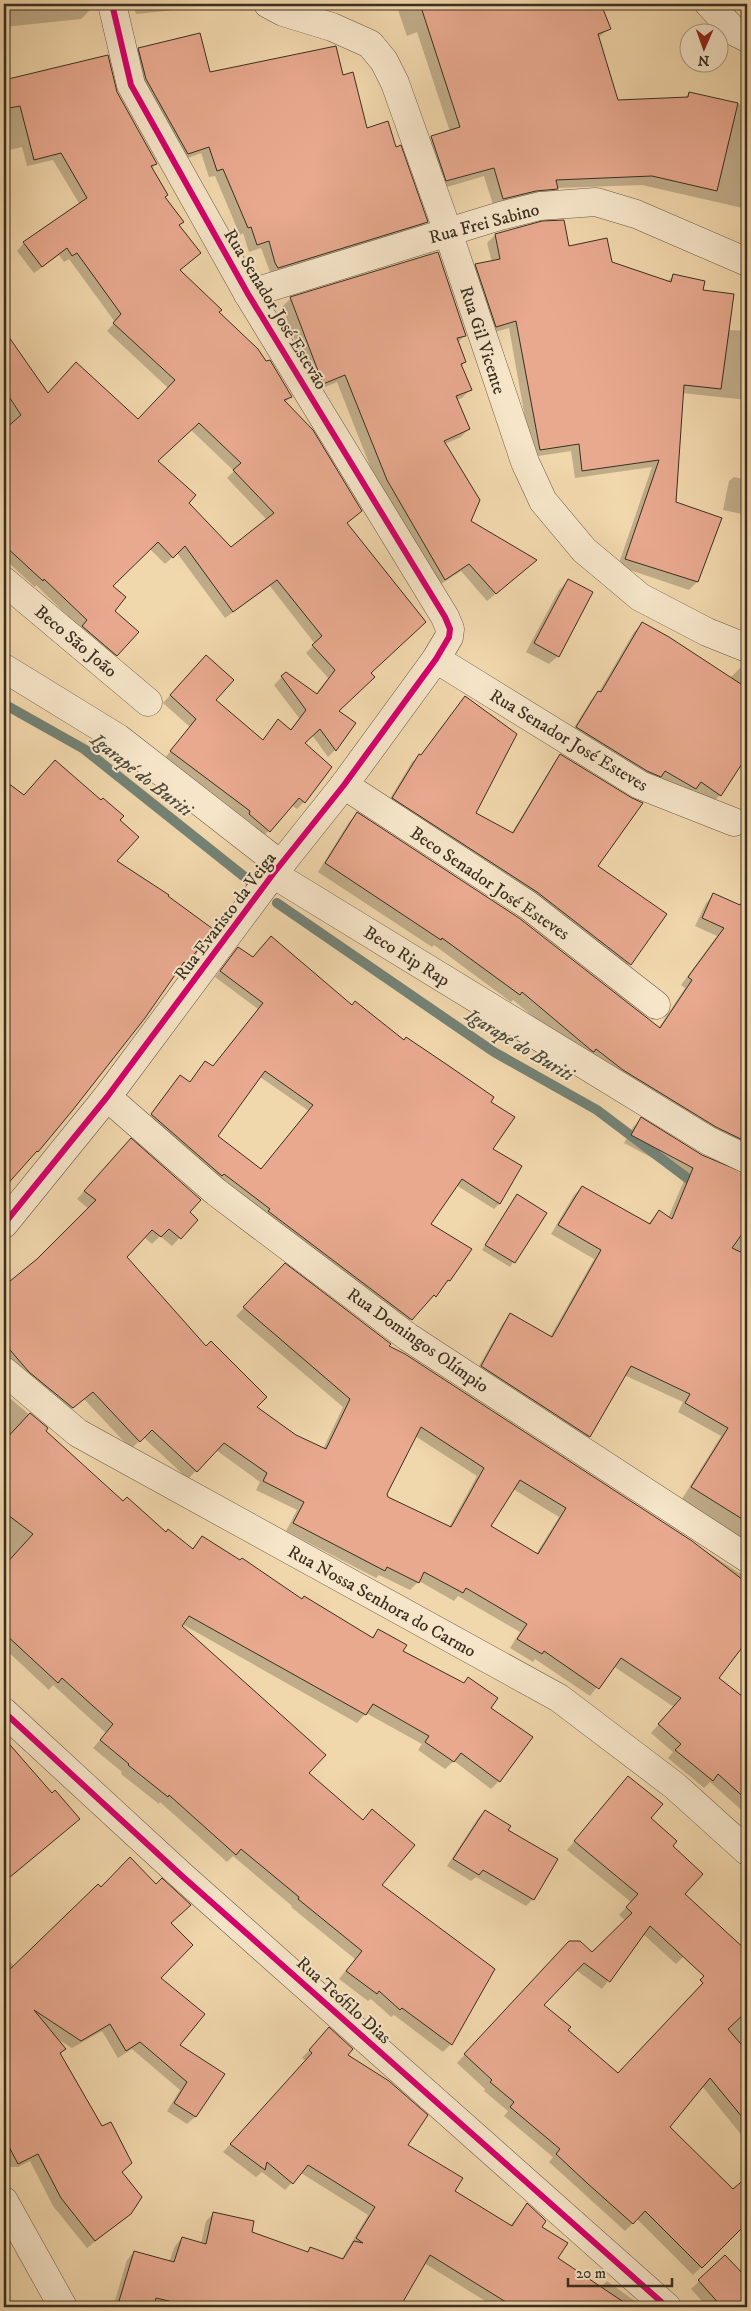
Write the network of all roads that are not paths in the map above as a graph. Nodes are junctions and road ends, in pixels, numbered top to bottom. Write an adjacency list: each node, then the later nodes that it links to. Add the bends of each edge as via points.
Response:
1 (112, 4): 7 (street, Rua Senador José Estevão, via 130,85)
2 (268, 4): 5 (street, Rua Gil Vicente, via 370,44 384,61 395,83)
3 (709, 4): 4 (street, via 735,32)
4 (747, 38)
5 (448, 232): 6 (street, Rua Frei Sabino, via 540,206 596,202 636,214); 7 (street, Rua Frei Sabino); 10 (street, Rua Gil Vicente, via 521,452 543,501 584,550 640,597 707,632)
6 (747, 262)
7 (248, 294): 9 (street, Rua Senador José Estevão)
8 (4, 581): 13 (street, Beco São João)
9 (445, 617): 11 (street, Rua Evaristo da Veiga, via 450,629 449,637)
10 (747, 648)
11 (436, 659): 14 (street, Rua Evaristo da Veiga); 15 (street, Rua Senador José Esteves, via 640,785)
12 (4, 668): 16 (street, Beco Rip Rap, via 118,738)
13 (148, 702)
14 (344, 785): 16 (street, Rua Evaristo da Veiga); 17 (street, Beco Senador José Esteves, via 528,905)
15 (734, 822)
16 (277, 869): 18 (street, Rua Evaristo da Veiga); 19 (street, Beco Rip Rap, via 709,1141)
17 (656, 1005)
18 (107, 1097): 20 (street, Rua Evaristo da Veiga); 22 (street, Rua Domingos Olímpio, via 216,1192 408,1337)
19 (747, 1159)
20 (4, 1224)
21 (4, 1371): 24 (street, Rua Nossa Senhora do Carmo, via 78,1433 559,1698 675,1786)
22 (746, 1555)
23 (4, 1712): 27 (street, Rua Teófilo Dias, via 182,1876)
24 (747, 1851)
25 (4, 2201): 26 (street)
26 (63, 2307)
27 (667, 2307)

